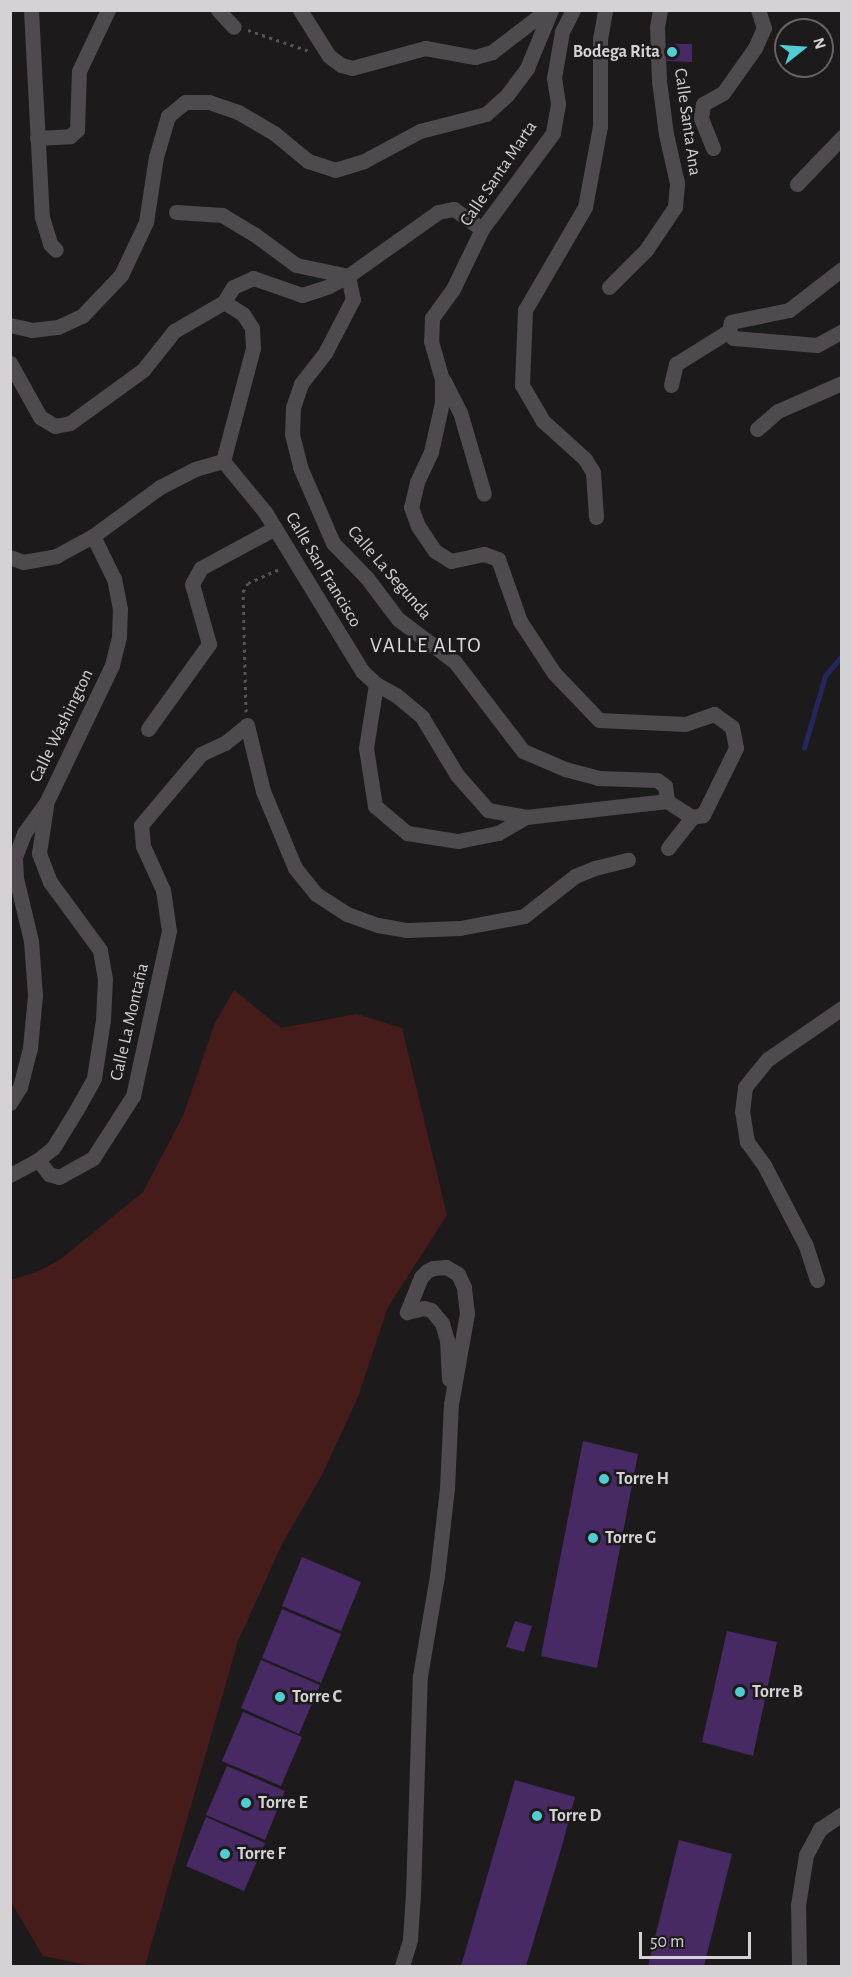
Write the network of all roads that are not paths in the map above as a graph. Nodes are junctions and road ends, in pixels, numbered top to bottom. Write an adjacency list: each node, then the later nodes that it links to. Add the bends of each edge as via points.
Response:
1 (31, 10): 12 (street)
2 (108, 10): 12 (street, via 78,71 77,130 70,136)
3 (218, 10): 10 (street)
4 (300, 10): 5 (street, via 329,56 352,68 425,48 475,57 492,52)
5 (549, 10): 22 (street, via 526,68 507,95 486,114 420,131 364,161 335,170 308,161 274,133 238,112 209,102 185,102 168,116 156,157 146,222 121,275 82,316 58,327 32,330)
6 (573, 10): 16 (street, Calle Santa Marta, via 562,32 554,78 558,104 553,133)
7 (605, 10): 32 (street, via 600,39 600,126 585,207 525,310 522,385 543,421 585,459 593,472)
8 (660, 10): 20 (street, Calle Santa Ana, via 659,81 677,183 675,207 646,250)
9 (758, 10): 13 (street, via 764,28 756,48 723,93 703,104 701,118)
10 (234, 27)
11 (842, 137): 14 (street)
12 (37, 138): 17 (street, via 42,217 50,244)
13 (713, 148)
14 (797, 184)
15 (176, 212): 19 (street, via 222,215 296,265)
16 (482, 229): 19 (street, via 454,209 438,212); 26 (street, Calle Santa Marta, via 453,289 432,318 431,341)
17 (56, 250)
18 (842, 269): 23 (street, via 789,310 731,322)
19 (348, 276): 21 (street, via 302,295 253,279 233,287); 38 (street, Calle La Segunda, via 353,299 325,353 301,384 293,407 292,434 300,467 333,543 368,578 398,619 455,662 523,751 598,778 657,780 665,786)
20 (609, 287)
21 (224, 302): 25 (street, via 174,331 143,370 70,423 55,426 40,417); 30 (street, via 243,314 252,328 252,348)
22 (10, 325)
23 (729, 331): 24 (street, via 733,338 817,345); 28 (street, via 676,364)
24 (842, 331)
25 (10, 363)
26 (442, 379): 31 (street, via 460,412); 41 (street, Calle Santa Marta, via 442,402 431,452 411,507 418,526 435,551 451,561 484,554 498,559 520,621 554,673 599,720 685,724 714,714 732,727 736,748 703,814)
27 (842, 383): 29 (street, via 778,411)
28 (671, 384)
29 (757, 429)
30 (223, 460): 33 (street, Calle San Francisco); 34 (street, via 160,487)
31 (484, 494)
32 (596, 517)
33 (275, 528): 36 (street, Calle San Francisco, via 362,671); 37 (street, via 201,568 192,584 209,644)
34 (93, 536): 35 (street, via 56,556 23,562); 39 (street, Calle Washington, via 114,579 120,609 119,636 112,665)
35 (10, 557)
36 (376, 684): 40 (street, Calle San Francisco, via 422,717 457,775 488,810); 40 (street, via 366,748 375,806 407,833 458,841 498,833)
37 (148, 729)
38 (667, 801): 40 (street, Calle San Francisco); 41 (street)
39 (46, 803): 45 (street, Calle Washington, via 24,833 15,856 16,878 31,941 35,995 30,1048 20,1087); 46 (street, Calle La Montaña, via 39,853 51,882 100,951 105,979 94,1078 53,1148)
40 (526, 817)
41 (692, 817): 42 (street)
42 (668, 848)
43 (628, 860): 46 (street, Calle La Montaña, via 574,876 524,916 460,928 407,930 347,914 316,894 295,868 262,791 247,724 225,743 201,754 141,825 143,846 163,890 169,931 133,1096 93,1158 59,1177 49,1174)
44 (842, 1008): 48 (street, via 768,1059 745,1086 742,1112 747,1142 764,1165 805,1244)
45 (10, 1102)
46 (38, 1160): 47 (street)
47 (10, 1175)
48 (817, 1280)
49 (451, 1404): 49 (street, via 468,1313 458,1275 439,1267 421,1277 407,1312 424,1308 442,1323 448,1346); 51 (street, via 441,1543 417,1706 413,1894 410,1939)
50 (842, 1814): 52 (street, via 820,1829 806,1855 798,1905)
51 (402, 1966)
52 (799, 1966)

